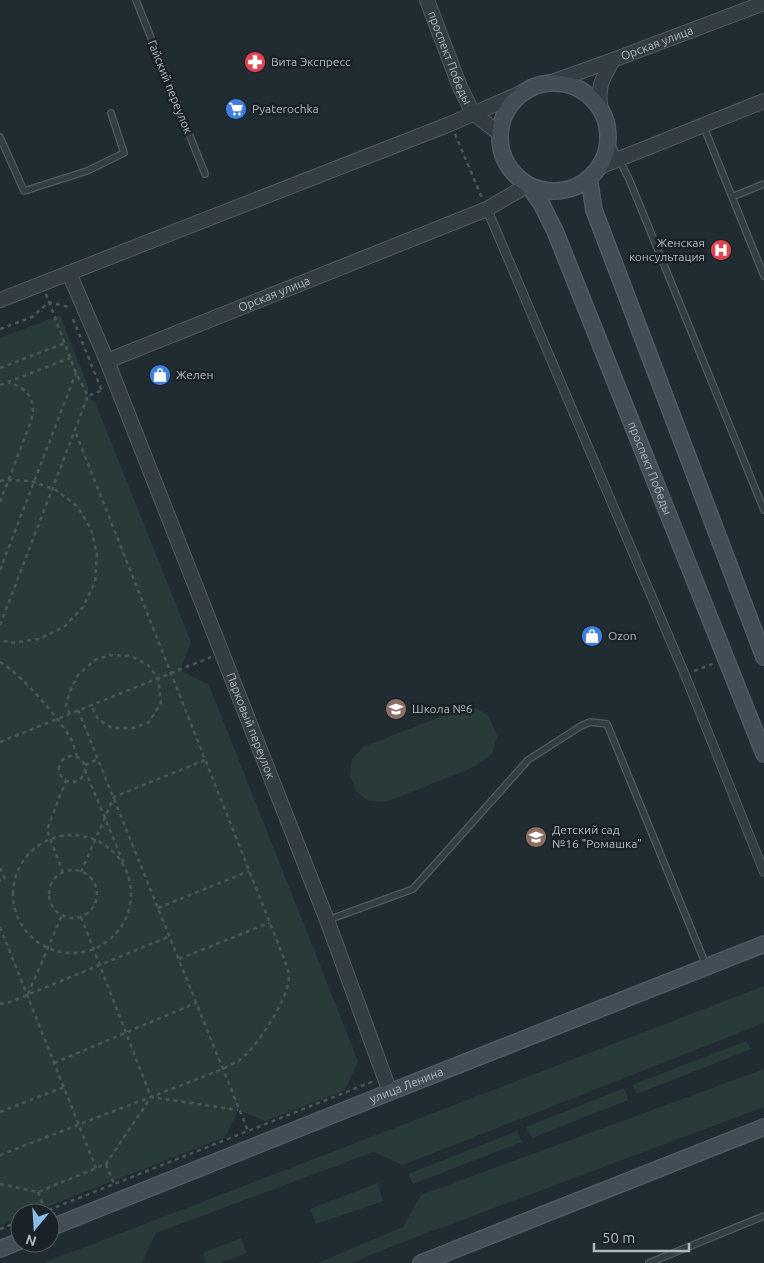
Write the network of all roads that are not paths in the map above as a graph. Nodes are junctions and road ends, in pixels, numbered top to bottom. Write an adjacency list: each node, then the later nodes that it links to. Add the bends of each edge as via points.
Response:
1 (136, 0): 17 (lane, Гайский переулок)
2 (427, 0): 10 (street, проспект Победы)
3 (764, 3): 4 (street, Орская улица)
4 (613, 60): 5 (street, Орская улица); 8 (street, via 601,84)
5 (549, 84): 6 (main road); 8 (main road, via 559,83 579,89 596,103)
6 (528, 90): 10 (street); 12 (main road, via 505,113)
7 (764, 101): 11 (street)
8 (601, 112): 14 (main road)
9 (111, 113): 13 (lane, via 124,153 87,171 24,191)
10 (473, 113): 12 (street, проспект Победы); 22 (street)
11 (703, 125): 15 (street); 20 (lane)
12 (500, 134): 19 (main road, via 507,164)
13 (0, 137)
14 (608, 138): 15 (lane); 16 (main road, via 606,153)
15 (619, 158): 16 (street); 26 (lane)
16 (594, 172): 19 (main road, via 578,186 566,190 553,191); 27 (main road, via 594,210)
17 (205, 174)
18 (764, 184): 20 (lane)
19 (528, 185): 21 (street, Орская улица); 28 (main road, проспект Победы, via 555,231)
20 (732, 197): 23 (lane)
21 (487, 209): 25 (street, Орская улица); 29 (street, via 685,675)
22 (70, 273): 24 (street); 25 (street)
23 (764, 276)
24 (0, 300)
25 (107, 362): 30 (street, Парковый переулок)
26 (764, 510)
27 (764, 656)
28 (764, 754)
29 (764, 872)
30 (327, 920): 32 (lane, via 413,889 528,760 590,722 606,724); 33 (street, Парковый переулок)
31 (764, 944): 32 (main road, улица Ленина)
32 (706, 967): 33 (main road, улица Ленина)
33 (390, 1092): 36 (main road, улица Ленина)
34 (764, 1127): 37 (main road)
35 (764, 1216): 38 (lane)
36 (60, 1224)
37 (421, 1263)
38 (649, 1263)

